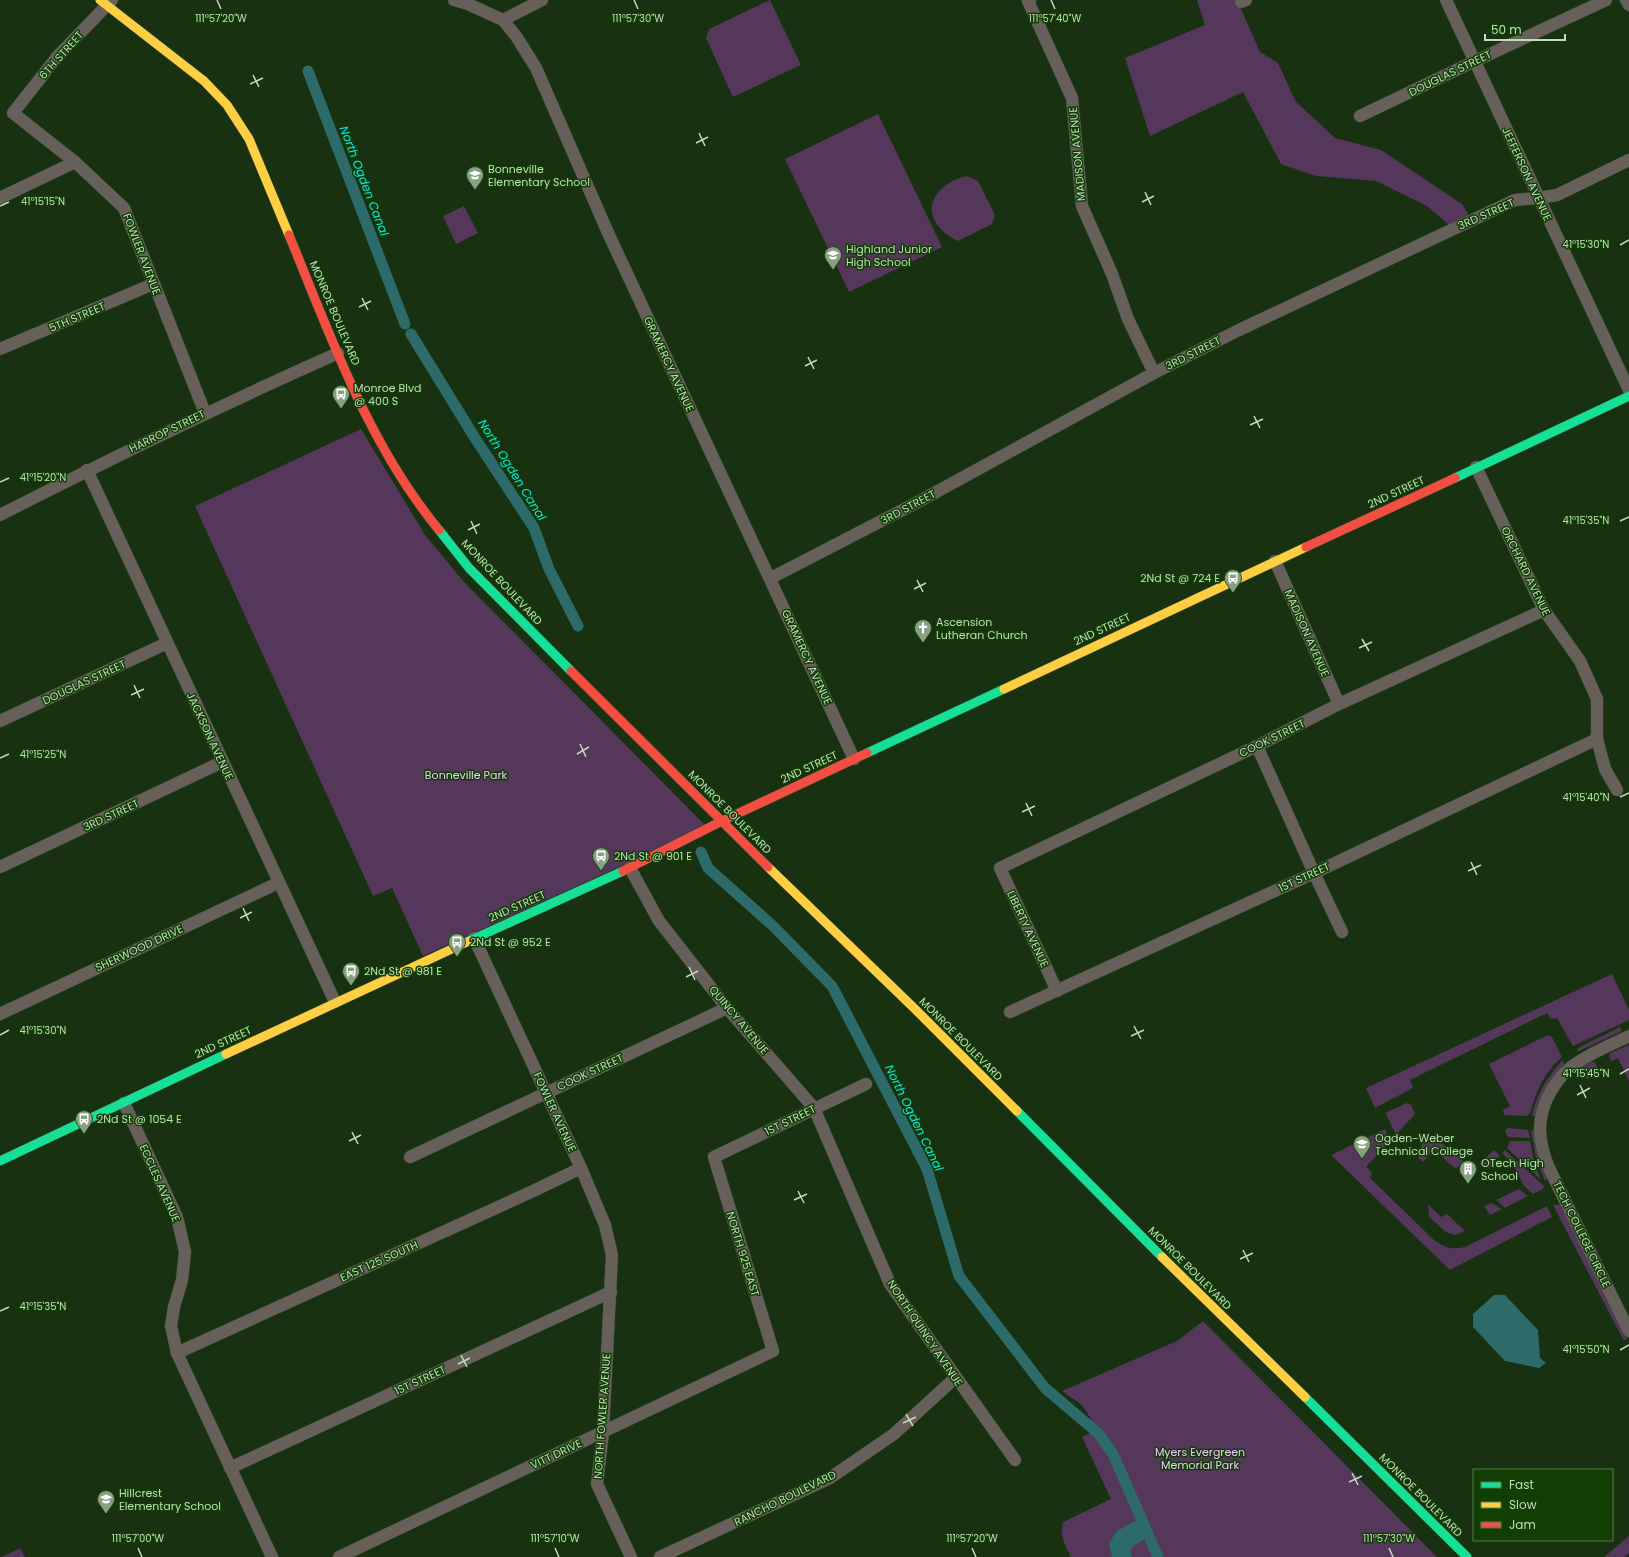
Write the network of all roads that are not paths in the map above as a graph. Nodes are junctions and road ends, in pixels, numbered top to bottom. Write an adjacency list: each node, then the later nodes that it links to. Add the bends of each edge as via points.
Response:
1 (454, 0): 9 (street, GRAMERCY AVENUE)
2 (542, 0): 9 (street)
3 (1029, 0): 20 (street, MADISON AVENUE, via 1072,98 1082,206 1112,274 1128,319)
4 (1446, 0): 10 (street, JEFFERSON AVENUE)
5 (1606, 0): 10 (street, DOUGLAS STREET)
6 (1626, 0): 8 (street)
7 (106, 2): 11 (street, 6TH STREET, via 57,57); 19 (main road, MONROE BOULEVARD, via 204,81 238,120 265,176)
8 (1629, 5)
9 (503, 20): 28 (street, GRAMERCY AVENUE, via 536,68 609,235)
10 (1475, 61): 12 (street, DOUGLAS STREET); 16 (street, JEFFERSON AVENUE)
11 (13, 113): 14 (street, FOWLER AVENUE)
12 (1360, 116)
13 (1629, 160): 16 (street, 3RD STREET, via 1557,195)
14 (75, 162): 15 (street); 17 (street, FOWLER AVENUE, via 124,208)
15 (0, 198)
16 (1538, 198): 20 (street, 3RD STREET, via 1516,200 1239,330); 21 (street, JEFFERSON AVENUE)
17 (153, 284): 18 (street, 5TH STREET); 23 (street, FOWLER AVENUE)
18 (0, 349)
19 (338, 353): 23 (street, HARROP STREET); 38 (main road, MONROE BOULEVARD, via 384,452 409,490 455,550 505,606)
20 (1154, 373): 28 (street, 3RD STREET, via 916,503)
21 (1629, 390)
22 (1629, 396): 24 (main road, 2ND STREET)
23 (205, 413): 25 (street, HARROP STREET)
24 (1476, 468): 27 (main road, 2ND STREET); 29 (street, ORCHARD AVENUE)
25 (87, 470): 26 (street, HARROP STREET); 30 (street, JACKSON AVENUE)
26 (0, 515)
27 (1275, 562): 31 (street, MADISON AVENUE); 35 (main road, 2ND STREET)
28 (771, 578): 35 (street, GRAMERCY AVENUE)
29 (1544, 610): 31 (street, COOK STREET); 33 (street, ORCHARD AVENUE, via 1580,661 1597,699)
30 (167, 643): 32 (street, DOUGLAS STREET); 36 (street, JACKSON AVENUE)
31 (1339, 704): 34 (street, COOK STREET)
32 (0, 721)
33 (1597, 739): 37 (street, ORCHARD AVENUE, via 1606,769); 42 (street, 1ST STREET)
34 (1256, 746): 41 (street, COOK STREET); 42 (street)
35 (854, 759): 38 (main road, 2ND STREET)
36 (222, 762): 39 (street, 3RD STREET); 43 (street, JACKSON AVENUE)
37 (1617, 790)
38 (722, 821): 40 (main road, 2ND STREET); 72 (main road, MONROE BOULEVARD)
39 (0, 867)
40 (630, 868): 45 (main road, 2ND STREET); 48 (street, QUINCY AVENUE, via 658,921)
41 (1000, 868): 46 (street, LIBERTY AVENUE)
42 (1314, 873): 44 (street); 46 (street, 1ST STREET)
43 (278, 883): 47 (street, JACKSON AVENUE); 50 (street, SHERWOOD DRIVE)
44 (1342, 932)
45 (474, 938): 47 (main road, 2ND STREET); 53 (street, FOWLER AVENUE)
46 (1056, 991): 49 (street, 1ST STREET)
47 (335, 1002): 54 (main road, 2ND STREET)
48 (727, 1008): 53 (street, COOK STREET); 55 (street, QUINCY AVENUE)
49 (1010, 1012)
50 (0, 1014)
51 (1629, 1036): 61 (street, TECH COLLEGE CIRCLE, via 1566,1070 1550,1091 1540,1130 1542,1149 1549,1168)
52 (866, 1084): 55 (street, 1ST STREET)
53 (545, 1093): 56 (street, COOK STREET); 59 (street, FOWLER AVENUE)
54 (124, 1102): 58 (main road, 2ND STREET); 63 (street, ECCLES AVENUE, via 177,1217 185,1252 182,1280 171,1326)
55 (814, 1108): 57 (street, 1ST STREET); 64 (street, NORTH QUINCY AVENUE, via 890,1284)
56 (410, 1157)
57 (714, 1157): 62 (street, NORTH 925 EAST)
58 (0, 1161)
59 (581, 1168): 60 (street, FOWLER AVENUE, via 607,1233 612,1255); 63 (street, EAST 125 SOUTH)
60 (611, 1292): 65 (street, NORTH FOWLER AVENUE); 67 (street, 1ST STREET)
61 (1629, 1331)
62 (773, 1351): 65 (street, VITT DRIVE)
63 (177, 1353): 67 (street, ECCLES AVENUE)
64 (955, 1378): 66 (street, NORTH QUINCY AVENUE); 71 (street, RANCHO BOULEVARD, via 894,1434 830,1478)
65 (603, 1432): 69 (street, VITT DRIVE); 70 (street, NORTH FOWLER AVENUE, via 597,1484)
66 (1015, 1460)
67 (230, 1468): 68 (street, ECCLES AVENUE)
68 (272, 1557)
69 (339, 1557)
70 (631, 1557)
71 (660, 1557)
72 (1467, 1557)

